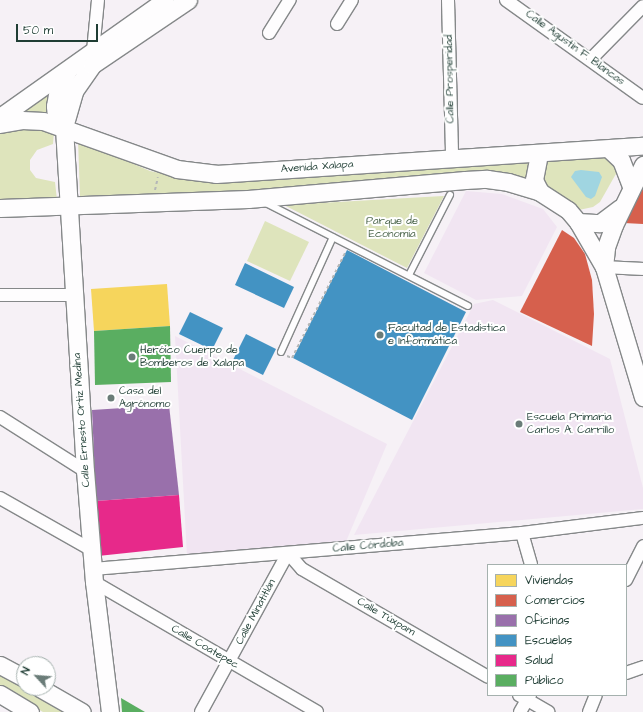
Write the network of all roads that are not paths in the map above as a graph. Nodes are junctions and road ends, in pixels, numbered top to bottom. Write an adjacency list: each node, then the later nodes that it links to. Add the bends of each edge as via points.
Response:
1 (98, 0): 12 (street)
2 (165, 0): 12 (main road)
3 (188, 0): 18 (main road, via 92,65 74,91)
4 (290, 0): 11 (street)
5 (352, 0): 10 (street)
6 (448, 0): 22 (street, Calle Prosperidad)
7 (506, 0): 8 (street, Calle Agustín F. Blancas)
8 (521, 3): 13 (street, Calle Agustín F. Blancas)
9 (643, 6): 13 (street)
10 (337, 24)
11 (269, 33)
12 (93, 51): 14 (main road)
13 (591, 58): 15 (street, Calle Agustín F. Blancas)
14 (72, 65): 16 (main road); 18 (main road, via 58,89 55,106 56,116)
15 (643, 98)
16 (0, 117)
17 (0, 124): 18 (main road, Avenida Xalapa, via 22,120)
18 (64, 126): 22 (main road, Avenida Xalapa, via 161,164 177,169 216,174); 28 (main road, Calle Ernesto Ortiz Medina)
19 (643, 146): 20 (main road, Avenida Xalapa)
20 (609, 149): 21 (main road, Avenida Xalapa); 24 (main road)
21 (539, 154): 22 (main road, Avenida Xalapa); 25 (main road, via 534,180)
22 (452, 157)
23 (643, 165): 24 (main road)
24 (637, 181): 30 (main road)
25 (540, 192): 27 (main road, via 487,179); 31 (main road, via 568,210)
26 (450, 195): 35 (lane)
27 (257, 198): 28 (main road); 32 (lane)
28 (67, 206): 29 (main road); 36 (main road, Calle Ernesto Ortiz Medina)
29 (0, 208)
30 (621, 208): 31 (main road, via 600,223); 33 (main road, via 606,247)
31 (578, 222): 33 (main road)
32 (333, 237): 35 (lane); 39 (lane)
33 (604, 267): 34 (street); 40 (main road)
34 (643, 269)
35 (409, 275): 38 (lane)
36 (73, 295): 37 (street); 43 (main road, Calle Ernesto Ortiz Medina)
37 (0, 296)
38 (468, 306)
39 (281, 352)
40 (639, 371): 41 (main road)
41 (643, 398)
42 (0, 417): 43 (street)
43 (85, 471): 48 (main road, Calle Ernesto Ortiz Medina)
44 (0, 498): 48 (street)
45 (643, 518): 46 (street, Calle Córdoba)
46 (522, 533): 49 (street, Calle Córdoba); 50 (street)
47 (643, 546): 52 (street)
48 (92, 550): 51 (main road, Calle Ernesto Ortiz Medina)
49 (288, 553): 51 (street, Calle Córdoba); 53 (street, Calle Minatitlán); 58 (street, Calle Túxpam, via 302,569)
50 (531, 564)
51 (94, 575): 53 (street, Calle Coatepec); 65 (main road, Calle Ernesto Ortiz Medina)
52 (627, 578)
53 (230, 661): 66 (street, Calle Minatitlán); 67 (street, Calle Coatepec)
54 (0, 665): 57 (main road)
55 (643, 667): 56 (street)
56 (627, 673)
57 (16, 674)
58 (487, 676)
59 (0, 694): 63 (main road)
60 (54, 696): 64 (main road)
61 (596, 696): 70 (street)
62 (526, 697): 68 (street); 69 (street)
63 (30, 712)
64 (82, 712)
65 (110, 712)
66 (201, 712)
67 (317, 712)
68 (520, 712)
69 (549, 712)
70 (588, 712)

